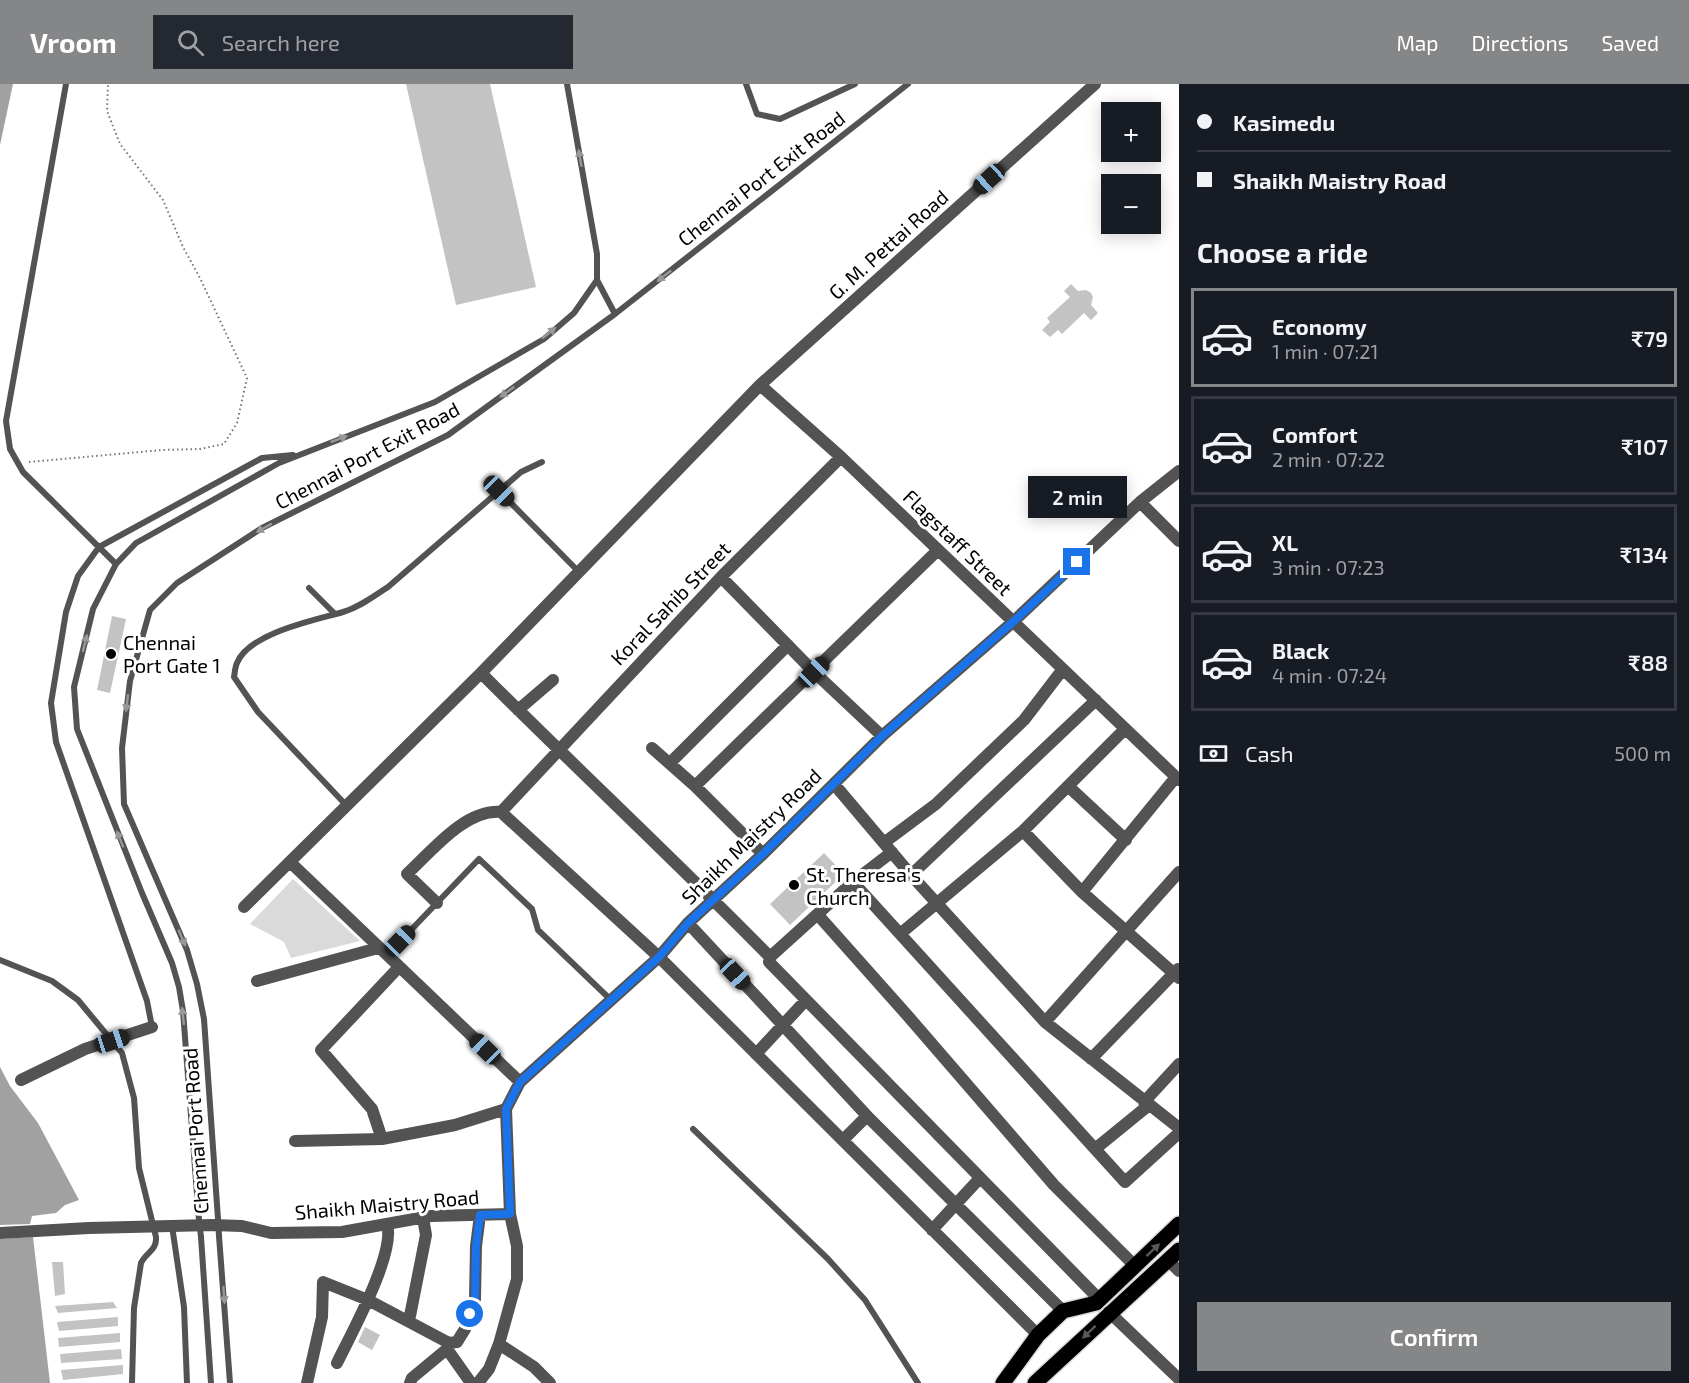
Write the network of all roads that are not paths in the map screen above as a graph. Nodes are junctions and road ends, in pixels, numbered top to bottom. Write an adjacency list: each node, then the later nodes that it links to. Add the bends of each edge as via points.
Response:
1 (66, 84): 17 (lane, via 6,421 10,448 24,472)
2 (567, 84): 7 (lane, one-way to 2, via 597,254)
3 (746, 84): 4 (lane, via 757,114 780,119)
4 (855, 84)
5 (908, 84): 8 (lane, Chennai Port Exit Road, one-way to 8)
6 (1095, 84): 9 (street, G. M. Pettai Road)
7 (597, 280): 8 (lane); 10 (lane, one-way to 7, via 435,402 544,339 574,313)
8 (615, 314): 51 (lane, Chennai Port Exit Road, one-way to 51, via 448,435 262,528 177,583 150,610 130,681 122,748 124,804)
9 (760, 385): 11 (street, Flagstaff Street); 20 (street, G. M. Pettai Road)
10 (303, 453): 17 (lane, via 262,458); 19 (lane, Chennai Port Road, via 136,543)
11 (841, 457): 18 (street, Flagstaff Street); 21 (street, Koral Sahib Street)
12 (542, 462): 14 (lane, via 521,472)
13 (1179, 471): 15 (street, Shaikh Maistry Road)
14 (499, 491): 20 (lane); 23 (lane, via 388,587)
15 (1140, 502): 16 (street); 24 (street, Shaikh Maistry Road)
16 (1179, 542)
17 (99, 547): 19 (lane); 72 (lane, via 78,576 66,612 51,703 56,742 147,1000)
18 (938, 550): 24 (street, Flagstaff Street); 27 (street)
19 (117, 564): 114 (lane, Chennai Port Road, one-way to 19, bridge, via 179,987 77,729 74,687 93,609)
20 (579, 572): 28 (street, G. M. Pettai Road)
21 (721, 577): 25 (street); 35 (street, Koral Sahib Street)
22 (309, 588): 23 (lane)
23 (335, 614): 41 (lane, via 286,628 246,650 234,677 258,712)
24 (1014, 621): 26 (street, Flagstaff Street); 33 (street, Shaikh Maistry Road)
25 (788, 645): 27 (street); 36 (street)
26 (1063, 669): 30 (street, Flagstaff Street); 45 (street, via 1024,720)
27 (814, 672): 33 (street); 39 (street)
28 (481, 673): 31 (street); 41 (street, G. M. Pettai Road)
29 (553, 680): 31 (street)
30 (1096, 700): 32 (street, Flagstaff Street); 49 (street)
31 (518, 710): 35 (street)
32 (1125, 729): 37 (street, Flagstaff Street); 40 (street)
33 (882, 736): 38 (street, Shaikh Maistry Road)
34 (652, 748): 36 (street)
35 (557, 750): 42 (street, Koral Sahib Street); 53 (street)
36 (670, 763): 39 (street)
37 (1178, 778): 44 (street)
38 (834, 784): 45 (street); 46 (street, Shaikh Maistry Road)
39 (695, 786): 46 (street)
40 (1068, 786): 43 (street); 44 (street)
41 (347, 806): 47 (street, G. M. Pettai Road)
42 (501, 812): 54 (street, via 482,813 466,821 407,874); 62 (street)
43 (1023, 831): 52 (street); 55 (street)
44 (1126, 840): 52 (street)
45 (888, 847): 49 (street); 50 (street)
46 (763, 854): 53 (street, Shaikh Maistry Road)
47 (290, 862): 56 (street, G. M. Pettai Road); 61 (street)
48 (1179, 872): 59 (street)
49 (911, 875): 55 (street)
50 (853, 882): 57 (street); 60 (street)
51 (158, 885): 115 (lane, Chennai Port Road, one-way to 115, bridge, via 187,950 204,1019)
52 (1082, 892): 59 (street)
53 (714, 900): 58 (street, Shaikh Maistry Road); 63 (street)
54 (437, 903): 61 (lane); 68 (lane, via 479,859 532,909 538,930)
55 (938, 904): 60 (street); 70 (street)
56 (244, 907)
57 (818, 915): 63 (street); 101 (street, via 1054,1185)
58 (688, 923): 62 (street, Shaikh Maistry Road); 71 (street)
59 (1127, 932): 66 (street); 70 (street)
60 (900, 934): 88 (street)
61 (382, 952): 65 (street); 67 (street)
62 (659, 957): 68 (street, Shaikh Maistry Road); 74 (street)
63 (770, 957): 69 (street, via 769,962)
64 (0, 960): 73 (lane, via 52,981 78,1000)
65 (399, 967): 78 (street); 85 (street, via 321,1050 372,1109)
66 (1177, 973): 75 (street)
67 (257, 981)
68 (612, 1000): 78 (street, Shaikh Maistry Road)
69 (806, 1000): 71 (street); 89 (street)
70 (1045, 1022): 75 (street)
71 (783, 1025): 74 (street); 81 (street)
72 (152, 1027): 73 (street)
73 (112, 1041): 77 (street, via 85,1049); 97 (lane, via 122,1053 134,1098 139,1168)
74 (756, 1054): 86 (street)
75 (1091, 1059): 79 (street)
76 (1179, 1064): 79 (street)
77 (21, 1080)
78 (520, 1082): 80 (street, Shaikh Maistry Road)
79 (1146, 1104): 82 (street); 88 (street)
80 (506, 1109): 85 (street, via 456,1125); 91 (street, Shaikh Maistry Road)
81 (867, 1116): 86 (street); 90 (street)
82 (1179, 1128)
83 (693, 1129): 121 (lane, via 828,1258 865,1300)
84 (1179, 1133): 88 (street, via 1125,1182)
85 (382, 1139): 87 (street)
86 (843, 1140): 98 (street)
87 (295, 1141)
88 (1095, 1149)
89 (980, 1178): 90 (street); 102 (street)
90 (956, 1204): 98 (street); 104 (street)
91 (510, 1214): 92 (street, Shaikh Maistry Road); 108 (street, via 517,1246 517,1279)
92 (480, 1215): 93 (street, Shaikh Maistry Road); 109 (street, via 475,1299 465,1329 457,1342)
93 (423, 1218): 94 (street, Shaikh Maistry Road); 106 (street, via 426,1235)
94 (387, 1224): 96 (street, Shaikh Maistry Road, via 342,1232 271,1233 242,1226); 103 (street, via 389,1240)
95 (1179, 1224): 101 (main road, one-way to 95)
96 (172, 1226): 97 (street, Shaikh Maistry Road); 113 (lane, via 184,1307)
97 (155, 1227): 99 (street, Shaikh Maistry Road); 112 (lane, via 157,1244 141,1263 134,1308)
98 (932, 1230): 107 (street)
99 (0, 1233)
100 (1176, 1261): 105 (main road)
101 (1135, 1266): 102 (main road)
102 (1099, 1299): 104 (main road)
103 (368, 1300): 106 (street); 110 (street); 116 (street, via 323,1282 322,1317)
104 (1063, 1311): 107 (main road)
105 (1109, 1312): 111 (street); 123 (main road, one-way to 123)
106 (409, 1321): 109 (street)
107 (1038, 1335): 122 (main road)
108 (499, 1344): 119 (street, via 489,1369); 120 (street)
109 (448, 1346): 117 (street); 118 (street)
110 (338, 1363)
111 (1179, 1379)
112 (132, 1383)
113 (188, 1383)
114 (211, 1383)
115 (230, 1383)
116 (307, 1383)
117 (410, 1383)
118 (471, 1383)
119 (478, 1383)
120 (550, 1383)
121 (918, 1383)
122 (1003, 1383)
123 (1035, 1383)

